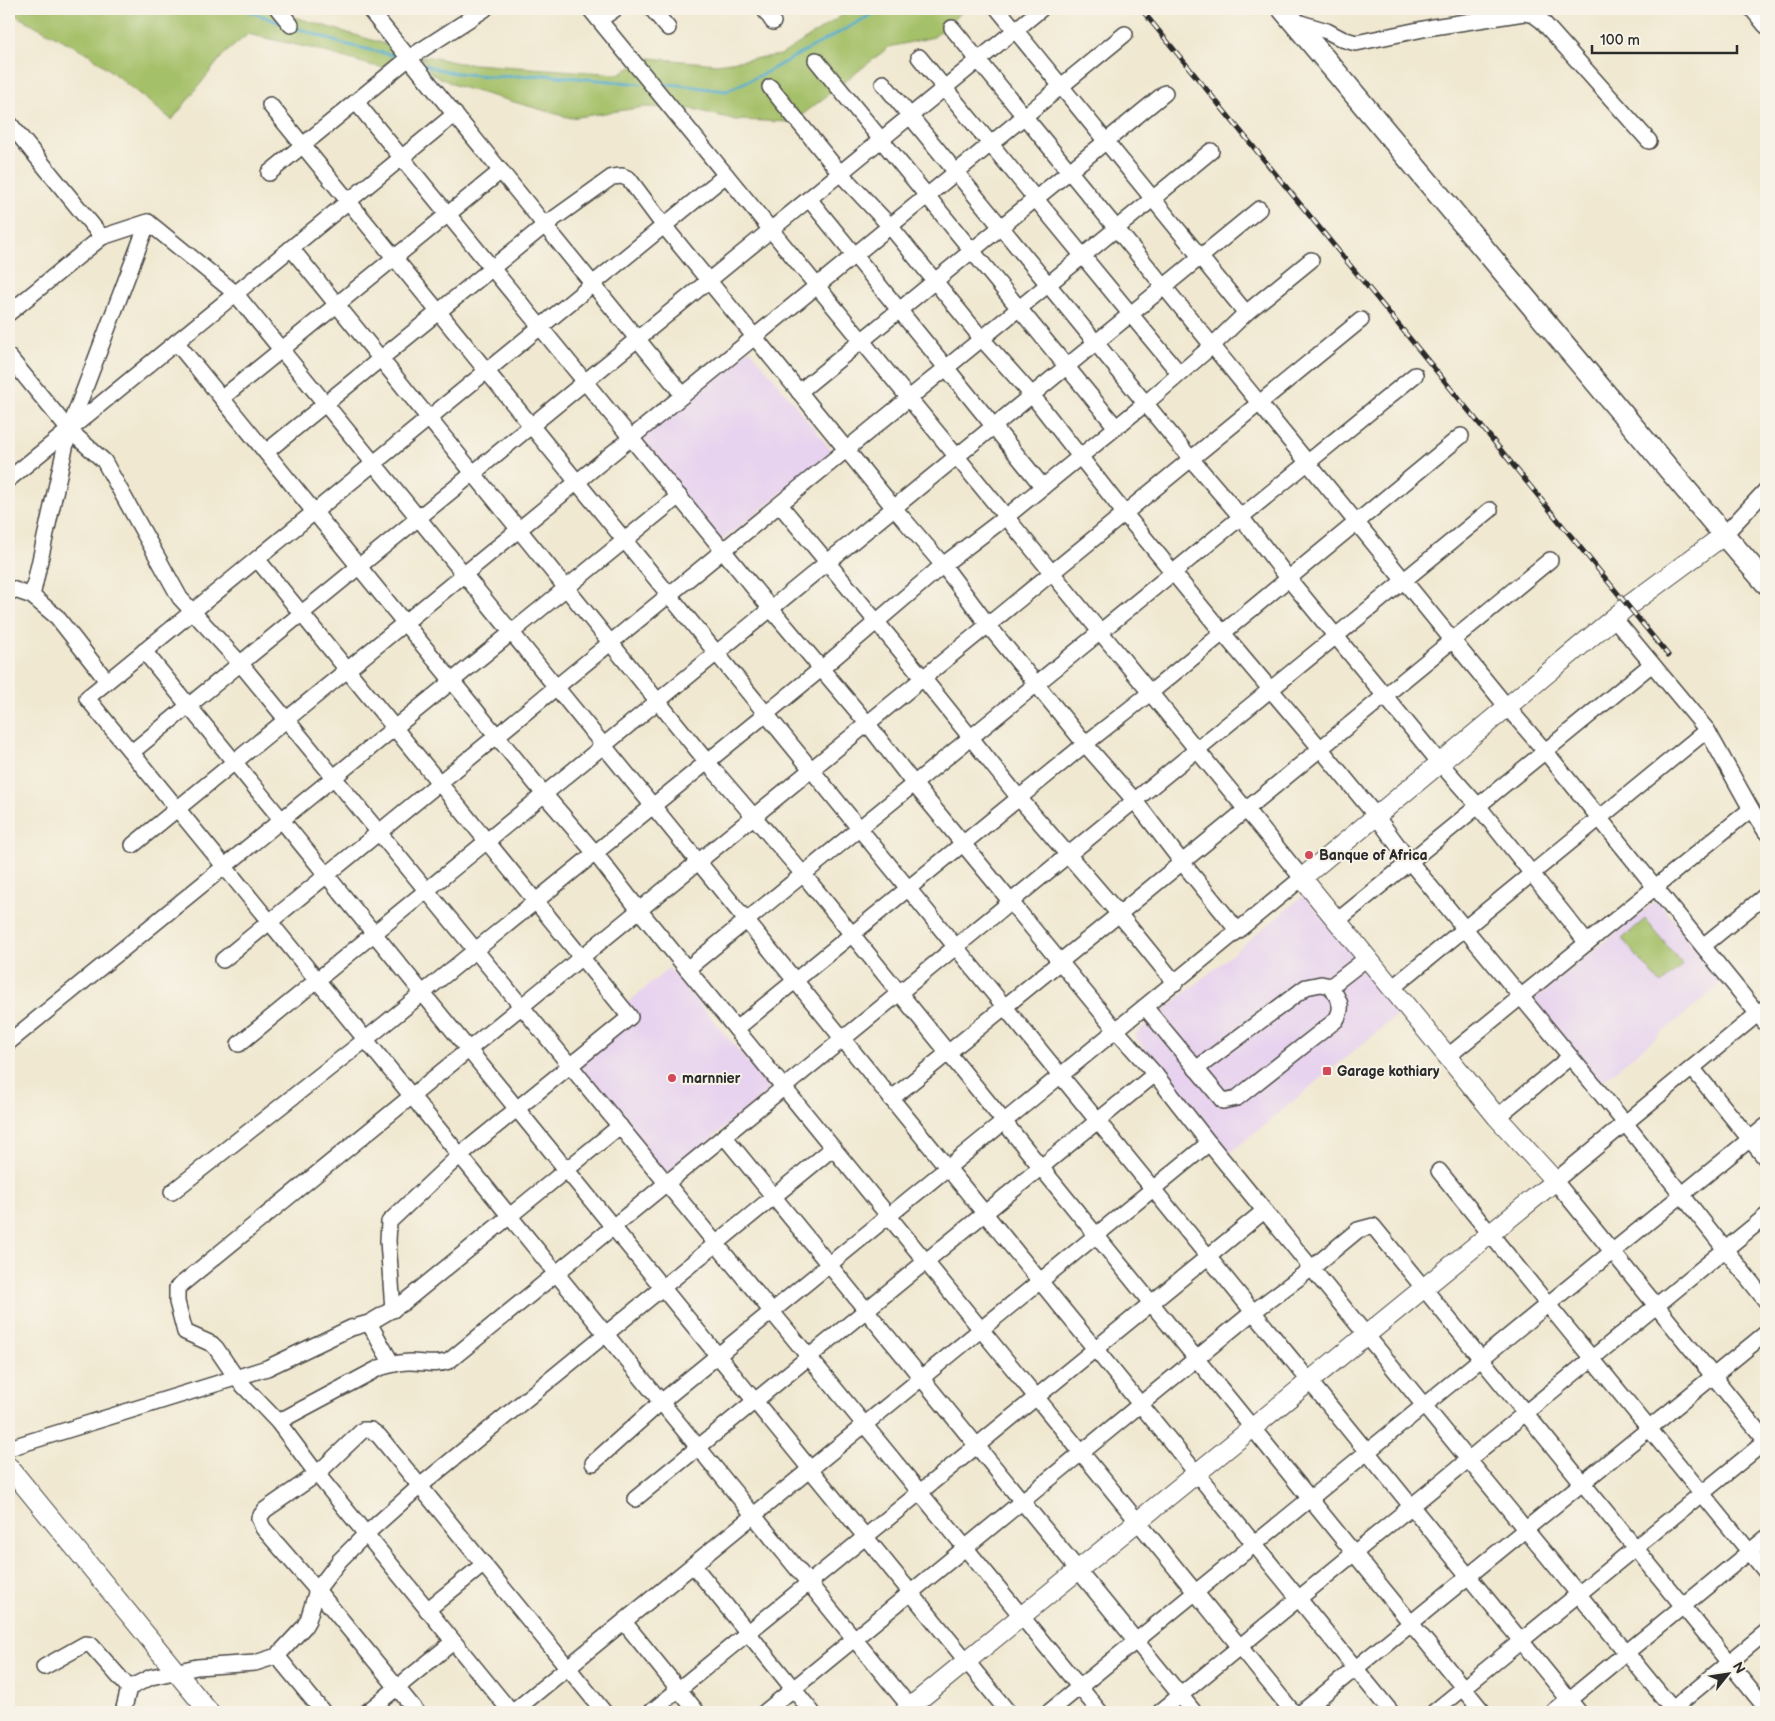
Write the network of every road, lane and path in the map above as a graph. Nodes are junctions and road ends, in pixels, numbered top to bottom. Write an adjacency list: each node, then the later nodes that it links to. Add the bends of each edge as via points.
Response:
1 (278, 9): 13 (street)
2 (369, 9): 20 (street)
3 (615, 9): 10 (street)
4 (652, 9): 15 (street)
5 (764, 9): 12 (street)
6 (998, 9): 17 (street)
7 (1041, 9): 17 (street)
8 (1752, 9): 14 (street)
9 (481, 10): 20 (street)
10 (594, 14): 46 (street)
11 (1289, 15): 36 (street, via 1356,43 1515,14 1534,16 1542,21); 140 (highway)
12 (773, 22)
13 (291, 25)
14 (1766, 26)
15 (668, 28)
16 (952, 28): 22 (street)
17 (1015, 30): 22 (street); 24 (street)
18 (1125, 34): 24 (street)
19 (919, 57): 26 (street)
20 (409, 58): 28 (street); 30 (street)
21 (816, 60): 34 (street)
22 (978, 60): 26 (street); 32 (street)
23 (883, 83): 31 (street)
24 (1061, 86): 32 (street); 35 (street)
25 (770, 87): 45 (street)
26 (944, 88): 31 (street); 37 (street)
27 (1165, 93): 35 (street)
28 (356, 102): 38 (street); 40 (street)
29 (270, 105): 38 (street)
30 (455, 114): 40 (street); 41 (street)
31 (910, 116): 34 (street); 43 (street)
32 (1024, 116): 37 (street); 42 (street)
33 (9, 125): 61 (street)
34 (881, 140): 45 (street); 47 (street)
35 (1106, 141): 42 (street); 50 (street)
36 (1649, 141)
37 (990, 144): 43 (street); 49 (street)
38 (303, 145): 44 (street); 51 (street)
39 (1211, 151): 50 (street)
40 (401, 157): 51 (street); 53 (street)
41 (501, 171): 53 (street); 55 (street)
42 (1069, 171): 49 (street); 59 (street)
43 (956, 172): 47 (street); 58 (street)
44 (269, 173)
45 (840, 173): 48 (street); 57 (street)
46 (726, 175): 56 (street); 60 (street)
47 (927, 196): 57 (street); 63 (street)
48 (808, 199): 60 (street); 64 (street)
49 (1035, 199): 58 (street); 65 (street)
50 (1153, 199): 59 (street); 67 (street)
51 (348, 201): 62 (street); 66 (street)
52 (1260, 209): 67 (street)
53 (448, 214): 66 (street); 69 (street)
54 (148, 222): 61 (street); 76 (street); 114 (street)
55 (545, 225): 56 (street, via 612,177 622,176 629,180); 69 (street); 72 (street)
56 (664, 226): 70 (street); 72 (street)
57 (890, 226): 64 (street); 71 (street)
58 (1001, 227): 63 (street); 73 (street)
59 (1116, 229): 65 (street); 75 (street)
60 (771, 230): 70 (street); 74 (street)
61 (102, 237): 81 (street)
62 (291, 248): 76 (street); 77 (street)
63 (972, 251): 71 (street); 78 (street)
64 (854, 255): 74 (street); 79 (street)
65 (1082, 256): 73 (street); 83 (street)
66 (395, 258): 77 (street); 80 (street)
67 (1200, 258): 75 (street); 82 (street)
68 (1311, 260): 82 (street)
69 (492, 268): 80 (street); 85 (street)
70 (708, 281): 86 (street); 87 (street)
71 (935, 281): 79 (street); 88 (street)
72 (593, 284): 85 (street); 87 (street)
73 (1048, 285): 78 (street); 91 (street)
74 (817, 286): 86 (street); 89 (street)
75 (1164, 287): 83 (street); 92 (street)
76 (235, 293): 90 (street); 93 (street)
77 (337, 305): 93 (street); 95 (street)
78 (1019, 309): 88 (street); 96 (street)
79 (899, 310): 89 (street); 97 (street)
80 (438, 312): 95 (street); 98 (street)
81 (9, 313)
82 (1246, 313): 92 (street)
83 (1130, 315): 91 (street); 99 (street)
84 (1361, 320): 108 (street)
85 (540, 327): 98 (street); 101 (street)
86 (754, 337): 102 (street); 103 (street)
87 (638, 338): 101 (street); 103 (street)
88 (982, 339): 97 (street); 104 (street)
89 (862, 340): 102 (street); 106 (street)
90 (176, 342): 105 (street); 114 (street)
91 (1096, 343): 96 (street); 107 (street)
92 (1214, 345): 99 (street); 108 (street)
93 (281, 350): 105 (street); 109 (street)
94 (9, 357): 114 (street)
95 (381, 359): 109 (street); 110 (street)
96 (1066, 367): 104 (street); 113 (street)
97 (946, 368): 106 (street); 112 (street)
98 (487, 371): 110 (street); 111 (street)
99 (1179, 373): 107 (street)
100 (1414, 374): 122 (street)
101 (585, 381): 111 (street); 116 (street)
102 (799, 392): 117 (street)
103 (684, 395): 116 (street)
104 (1032, 396): 112 (street); 120 (street)
105 (222, 398): 118 (street)
106 (909, 398): 117 (street); 119 (street)
107 (1146, 403): 113 (street); 121 (street)
108 (1259, 403): 121 (street); 122 (street)
109 (326, 404): 118 (street); 123 (street)
110 (429, 418): 123 (street); 124 (street)
111 (531, 425): 124 (street); 126 (street)
112 (994, 426): 119 (street); 127 (street)
113 (1116, 427): 120 (street)
114 (69, 430): 125 (street); 157 (street); 159 (street, via 104,461 180,598)
115 (1462, 436): 138 (street)
116 (631, 438): 126 (street); 129 (street)
117 (846, 450): 130 (street); 131 (street)
118 (266, 452): 133 (street)
119 (957, 456): 131 (street); 135 (street)
120 (1080, 456): 127 (street); 134 (street)
121 (1191, 459): 134 (street); 136 (street)
122 (1307, 462): 136 (street); 138 (street)
123 (374, 463): 133 (street); 137 (street)
124 (474, 472): 137 (street); 139 (street)
125 (9, 480)
126 (577, 482): 139 (street); 141 (street)
127 (1043, 487): 135 (street)
128 (1766, 490): 140 (street)
129 (679, 496): 141 (street); 142 (street)
130 (780, 505): 142 (street); 145 (street)
131 (894, 508): 145 (street); 146 (street)
132 (1490, 510): 152 (street)
133 (315, 512): 143 (street); 147 (street)
134 (1125, 514): 148 (street); 149 (street)
135 (1006, 517): 146 (street); 148 (street)
136 (1241, 517): 149 (street); 151 (street)
137 (418, 518): 147 (street); 150 (street)
138 (1356, 522): 151 (street); 152 (street)
139 (520, 529): 150 (street); 154 (street)
140 (1724, 535): 153 (highway); 161 (main road)
141 (624, 540): 154 (street); 156 (street)
142 (723, 550): 156 (street); 158 (street)
143 (257, 559): 159 (street); 160 (street)
144 (1550, 560): 169 (street)
145 (827, 563): 158 (street); 162 (street)
146 (943, 565): 162 (street); 164 (street)
147 (359, 566): 160 (street); 163 (street)
148 (1052, 572): 164 (street); 166 (street)
149 (1174, 572): 166 (street); 167 (street)
150 (464, 574): 163 (street); 165 (street)
151 (1288, 578): 167 (street); 168 (street)
152 (1405, 580): 168 (street); 169 (street)
153 (1766, 583)
154 (567, 587): 165 (street); 170 (street)
155 (9, 588): 157 (street)
156 (669, 595): 170 (street); 172 (street)
157 (32, 596): 179 (street, via 57,618)
158 (771, 609): 172 (street); 175 (street)
159 (192, 612): 171 (street); 173 (street)
160 (301, 614): 173 (street); 176 (street)
161 (1614, 618): 174 (street); 187 (main road)
162 (876, 621): 175 (street); 177 (street)
163 (405, 623): 176 (street); 178 (street)
164 (988, 624): 177 (street); 180 (street)
165 (511, 632): 178 (street); 181 (street)
166 (1100, 632): 180 (street); 183 (street)
167 (1222, 632): 182 (street); 183 (street)
168 (1336, 636): 182 (street); 184 (street)
169 (1452, 640): 184 (street); 187 (street)
170 (612, 642): 181 (street); 185 (street)
171 (144, 651): 179 (street); 186 (street)
172 (716, 653): 185 (street); 188 (street)
173 (240, 663): 186 (street); 189 (street)
174 (1652, 664): 192 (street); 199 (street)
175 (821, 669): 188 (street); 190 (street)
176 (347, 670): 189 (street); 191 (street)
177 (923, 678): 190 (street); 194 (street)
178 (452, 681): 191 (street); 193 (street)
179 (107, 682): 200 (street, via 88,698)
180 (1036, 684): 194 (street); 195 (street)
181 (556, 687): 193 (street); 196 (street)
182 (1271, 690): 197 (street); 198 (street)
183 (1150, 692): 195 (street); 198 (street)
184 (1384, 695): 197 (street); 203 (street)
185 (659, 700): 196 (street); 202 (street)
186 (188, 706): 200 (street); 201 (street)
187 (1507, 707): 199 (street); 203 (main road)
188 (766, 713): 202 (street); 204 (street)
189 (287, 720): 201 (street); 205 (street)
190 (868, 723): 204 (street); 207 (street)
191 (395, 728): 205 (street); 206 (street)
192 (1707, 730): 215 (street); 218 (street)
193 (497, 735): 206 (street); 208 (street)
194 (970, 738): 207 (street); 209 (street)
195 (1085, 744): 209 (street); 210 (street)
196 (603, 746): 208 (street); 211 (street)
197 (1320, 748): 214 (street); 217 (street)
198 (1197, 750): 210 (street); 214 (street)
199 (1546, 751): 212 (street); 218 (street)
200 (132, 752): 213 (street)
201 (234, 762): 213 (street); 219 (street)
202 (708, 762): 211 (street); 216 (street)
203 (1440, 763): 212 (street); 217 (main road)
204 (811, 769): 216 (street); 220 (street)
205 (334, 778): 219 (street); 221 (street)
206 (439, 783): 221 (street); 223 (street)
207 (914, 784): 220 (street); 224 (street)
208 (544, 794): 223 (street); 226 (street)
209 (1019, 798): 224 (street); 227 (street)
210 (1135, 800): 227 (street); 229 (street)
211 (652, 806): 226 (street); 228 (street)
212 (1479, 807): 230 (street); 233 (street)
213 (178, 808): 225 (street); 231 (street)
214 (1246, 809): 229 (street); 235 (street)
215 (1751, 809): 222 (street); 236 (street)
216 (754, 816): 228 (street); 232 (street)
217 (1376, 816): 230 (street); 235 (main road)
218 (1599, 819): 233 (street); 236 (street)
219 (282, 820): 231 (street); 234 (street)
220 (860, 828): 232 (street); 237 (street)
221 (379, 832): 234 (street); 238 (street)
222 (1766, 832)
223 (487, 841): 238 (street); 240 (street)
224 (963, 843): 237 (street); 241 (street)
225 (132, 845)
226 (595, 853): 240 (street); 242 (street)
227 (1069, 855): 241 (street); 243 (street)
228 (698, 862): 242 (street); 245 (street)
229 (1181, 862): 243 (street); 248 (street)
230 (1410, 862): 246 (street); 247 (street)
231 (225, 867): 244 (street); 276 (street)
232 (803, 874): 245 (street); 250 (street)
233 (1531, 874): 247 (street); 251 (street)
234 (326, 875): 244 (street); 249 (street)
235 (1302, 878): 246 (main road); 248 (street)
236 (1655, 887): 251 (street); 252 (street)
237 (908, 888): 250 (street); 253 (street)
238 (426, 890): 249 (street); 254 (street)
239 (1766, 894): 252 (street)
240 (536, 900): 254 (street); 255 (street)
241 (1011, 902): 253 (street); 258 (street)
242 (639, 910): 255 (street); 259 (street)
243 (1119, 914): 258 (street); 262 (street)
244 (270, 921): 257 (street); 260 (street)
245 (746, 921): 259 (street); 261 (street)
246 (1337, 921): 256 (main road)
247 (1466, 928): 264 (street); 267 (street)
248 (1238, 931): 262 (street)
249 (374, 933): 260 (street); 265 (street)
250 (851, 935): 261 (street); 266 (street)
251 (1587, 943): 267 (street)
252 (1703, 946): 271 (street)
253 (956, 947): 266 (street); 269 (street)
254 (476, 950): 265 (street); 268 (street)
255 (582, 957): 268 (street); 282 (street, via 630,1017)
256 (1367, 958): 263 (street); 264 (main road)
257 (223, 960)
258 (1060, 961): 269 (street); 273 (street)
259 (687, 969): 272 (street)
260 (317, 980): 275 (street); 277 (street)
261 (795, 981): 272 (street); 274 (street)
262 (1175, 983): 270 (street)
263 (1331, 986): 284 (street, via 1306,987); 284 (street, via 1341,1005 1336,1020 1237,1098 1223,1101)
264 (1392, 988): 280 (main road)
265 (422, 993): 275 (street); 278 (street)
266 (898, 994): 274 (street); 279 (street)
267 (1520, 997): 280 (street); 281 (street)
268 (522, 1006): 278 (street); 282 (street)
269 (1005, 1006): 279 (street); 286 (street)
270 (1145, 1006): 273 (street); 284 (street)
271 (1764, 1015): 283 (street)
272 (736, 1029): 287 (street)
273 (1116, 1030): 285 (street); 286 (street)
274 (843, 1039): 287 (street); 289 (street)
275 (365, 1040): 288 (street); 310 (street)
276 (9, 1042)
277 (238, 1044)
278 (468, 1050): 288 (street); 290 (street)
279 (947, 1053): 289 (street); 293 (street)
280 (1448, 1057): 291 (main road)
281 (1570, 1057): 291 (street); 294 (street)
282 (570, 1066): 290 (street); 295 (street)
283 (1692, 1068): 294 (street); 298 (street)
284 (1196, 1069)
285 (1155, 1074): 292 (street); 299 (street)
286 (1061, 1076): 292 (street); 293 (street)
287 (784, 1088): 297 (street); 300 (street)
288 (412, 1096): 301 (street); 354 (street, via 177,1288 177,1302 185,1332 212,1344)
289 (891, 1099): 304 (street)
290 (517, 1109): 301 (street); 305 (street)
291 (1497, 1117): 307 (main road)
292 (1098, 1121): 303 (street); 309 (street)
293 (1003, 1122): 303 (street); 304 (street)
294 (1625, 1123): 307 (street); 311 (street)
295 (620, 1126): 305 (street); 308 (street)
296 (1766, 1126): 298 (street)
297 (724, 1136): 308 (street); 312 (street)
298 (1750, 1139): 302 (street); 311 (street)
299 (1209, 1143): 309 (street); 313 (street)
300 (833, 1148): 312 (street); 316 (street)
301 (460, 1155): 315 (street); 336 (street, via 389,1222)
302 (1766, 1159)
303 (1041, 1167): 314 (street); 320 (street)
304 (948, 1168): 314 (street); 316 (street)
305 (566, 1170): 315 (street); 318 (street)
306 (1440, 1170): 319 (street)
307 (1555, 1181): 319 (main road); 323 (street)
308 (667, 1183): 318 (street); 321 (street)
309 (1153, 1189): 320 (street); 324 (street)
310 (172, 1192)
311 (1681, 1195): 322 (street); 323 (street)
312 (774, 1197): 321 (street); 326 (street)
313 (1264, 1211): 324 (street); 327 (street)
314 (984, 1213): 325 (street); 329 (street)
315 (510, 1216): 328 (street); 336 (street)
316 (888, 1216): 325 (street); 326 (street)
317 (1766, 1216): 322 (street)
318 (613, 1227): 328 (street); 330 (street)
319 (1490, 1233): 331 (main road); 334 (street)
320 (1095, 1236): 329 (street); 333 (street)
321 (717, 1244): 330 (street); 338 (street)
322 (1725, 1250): 332 (street); 335 (street)
323 (1612, 1252): 334 (street); 335 (street)
324 (1208, 1257): 333 (street); 339 (street)
325 (926, 1262): 337 (street); 341 (street)
326 (829, 1265): 337 (street); 338 (street)
327 (1312, 1268): 331 (street, via 1358,1230 1372,1226); 339 (street); 344 (street)
328 (556, 1273): 343 (street); 351 (street, via 449,1361 442,1364)
329 (1040, 1281): 341 (street); 345 (street)
330 (663, 1288): 343 (street); 346 (street)
331 (1422, 1288): 344 (main road); 350 (street)
332 (1766, 1301)
333 (1151, 1304): 345 (street); 349 (street)
334 (1548, 1304): 348 (street); 350 (street)
335 (1656, 1306): 348 (street); 352 (street)
336 (393, 1310): 340 (street)
337 (866, 1310): 347 (street); 353 (street)
338 (772, 1312): 346 (street); 347 (street)
339 (1253, 1312): 349 (street); 355 (street)
340 (369, 1323): 351 (street); 354 (street)
341 (981, 1330): 353 (street); 356 (street)
342 (1766, 1333): 352 (street)
343 (606, 1334): 358 (street); 378 (street)
344 (1366, 1335): 355 (main road); 360 (street)
345 (1095, 1349): 356 (street); 359 (street)
346 (718, 1356): 357 (street); 358 (street)
347 (809, 1357): 357 (street); 363 (street)
348 (1592, 1358): 361 (street); 365 (street)
349 (1196, 1359): 359 (street); 364 (street)
350 (1480, 1359): 360 (street); 361 (street)
351 (392, 1364): 362 (street, via 367,1373)
352 (1713, 1376): 365 (street); 380 (street, via 1766,1441)
353 (921, 1378): 363 (street); 366 (street)
354 (237, 1379): 362 (street); 368 (street)
355 (1309, 1381): 364 (main road); 369 (street)
356 (1036, 1397): 366 (street); 370 (street)
357 (755, 1401): 367 (street); 374 (street)
358 (661, 1402): 367 (street); 372 (street)
359 (1140, 1404): 370 (street); 375 (street)
360 (1424, 1406): 369 (street); 371 (street)
361 (1525, 1414): 371 (street); 377 (street)
362 (278, 1422): 376 (street)
363 (864, 1425): 374 (street); 379 (street)
364 (1252, 1428): 375 (main road); 382 (street)
365 (1649, 1428): 377 (street); 380 (street)
366 (977, 1446): 379 (street); 383 (street)
367 (698, 1447): 381 (street); 385 (street)
368 (9, 1448)
369 (1367, 1452): 382 (street); 384 (street)
370 (1081, 1453): 383 (street); 386 (street)
371 (1468, 1460): 384 (street); 387 (street)
372 (593, 1463)
373 (9, 1467): 426 (main road)
374 (810, 1469): 385 (street); 389 (street)
375 (1196, 1473): 386 (main road); 391 (street)
376 (317, 1474): 378 (street, via 363,1430 371,1430); 388 (street); 402 (street, via 265,1510 259,1518 263,1528)
377 (1582, 1483): 387 (street); 393 (street)
378 (420, 1486): 388 (street); 396 (street)
379 (920, 1492): 389 (street); 392 (street)
380 (1702, 1493): 393 (street); 394 (street)
381 (635, 1499)
382 (1310, 1499): 391 (street); 395 (street)
383 (1022, 1501): 392 (street); 398 (street)
384 (1412, 1506): 395 (street); 400 (street)
385 (754, 1515): 397 (street); 401 (street)
386 (1137, 1522): 398 (main road); 404 (street)
387 (1525, 1530): 400 (street); 405 (street)
388 (366, 1534): 402 (street); 408 (street)
389 (866, 1537): 401 (street); 403 (street)
390 (1766, 1538): 394 (street)
391 (1254, 1544): 404 (street); 406 (street)
392 (966, 1548): 403 (street); 409 (street)
393 (1635, 1548): 405 (street); 407 (street)
394 (1750, 1552): 399 (street); 407 (street)
395 (1354, 1553): 406 (street); 411 (street)
396 (484, 1564): 408 (street); 423 (street)
397 (693, 1565): 410 (street); 413 (street)
398 (1078, 1570): 409 (main road); 415 (street)
399 (1766, 1572)
400 (1468, 1576): 411 (street); 416 (street)
401 (809, 1583): 413 (street); 414 (street)
402 (317, 1590): 420 (street, via 304,1627); 429 (street)
403 (911, 1593): 414 (street); 421 (street)
404 (1195, 1593): 415 (street); 418 (street)
405 (1578, 1594): 416 (street); 419 (street)
406 (1298, 1599): 418 (street); 425 (street)
407 (1683, 1607): 419 (street); 422 (street)
408 (428, 1610): 417 (street)
409 (1022, 1616): 421 (main road); 427 (street)
410 (624, 1622): 423 (street); 432 (street)
411 (1411, 1623): 425 (street); 430 (street)
412 (1766, 1632): 422 (street)
413 (748, 1633): 431 (street); 432 (street)
414 (854, 1639): 431 (street); 436 (street)
415 (1136, 1641): 427 (street); 433 (street)
416 (1521, 1641): 430 (street); 434 (street)
417 (454, 1642): 429 (street); 443 (street)
418 (1239, 1647): 433 (street); 454 (street)
419 (1626, 1653): 434 (street); 437 (street)
420 (277, 1656): 426 (street, via 255,1663 197,1667); 440 (street)
421 (967, 1661): 436 (main road); 449 (street)
422 (1729, 1663): 435 (street); 437 (street)
423 (568, 1667): 443 (street); 444 (street)
424 (44, 1668): 428 (street, via 85,1644 91,1645)
425 (1355, 1669): 455 (street); 456 (street)
426 (177, 1672): 428 (street, via 151,1676); 439 (main road)
427 (1080, 1687): 450 (street); 451 (street)
428 (129, 1688): 438 (street)
429 (397, 1688): 441 (street); 442 (street)
430 (1464, 1688): 457 (street); 458 (street)
431 (793, 1689): 447 (street); 448 (street)
432 (679, 1690): 445 (street); 446 (street)
433 (1180, 1696): 452 (street); 453 (street)
434 (1569, 1700): 459 (street); 460 (street)
435 (1766, 1708)
436 (909, 1711)
437 (1672, 1711)
438 (122, 1712)
439 (209, 1712)
440 (323, 1712)
441 (367, 1712)
442 (416, 1712)
443 (512, 1712)
444 (604, 1712)
445 (651, 1712)
446 (697, 1712)
447 (765, 1712)
448 (812, 1712)
449 (1008, 1712)
450 (1049, 1712)
451 (1100, 1712)
452 (1160, 1712)
453 (1194, 1712)
454 (1292, 1712)
455 (1302, 1712)
456 (1391, 1712)
457 (1434, 1712)
458 (1483, 1712)
459 (1554, 1712)
460 (1579, 1712)

